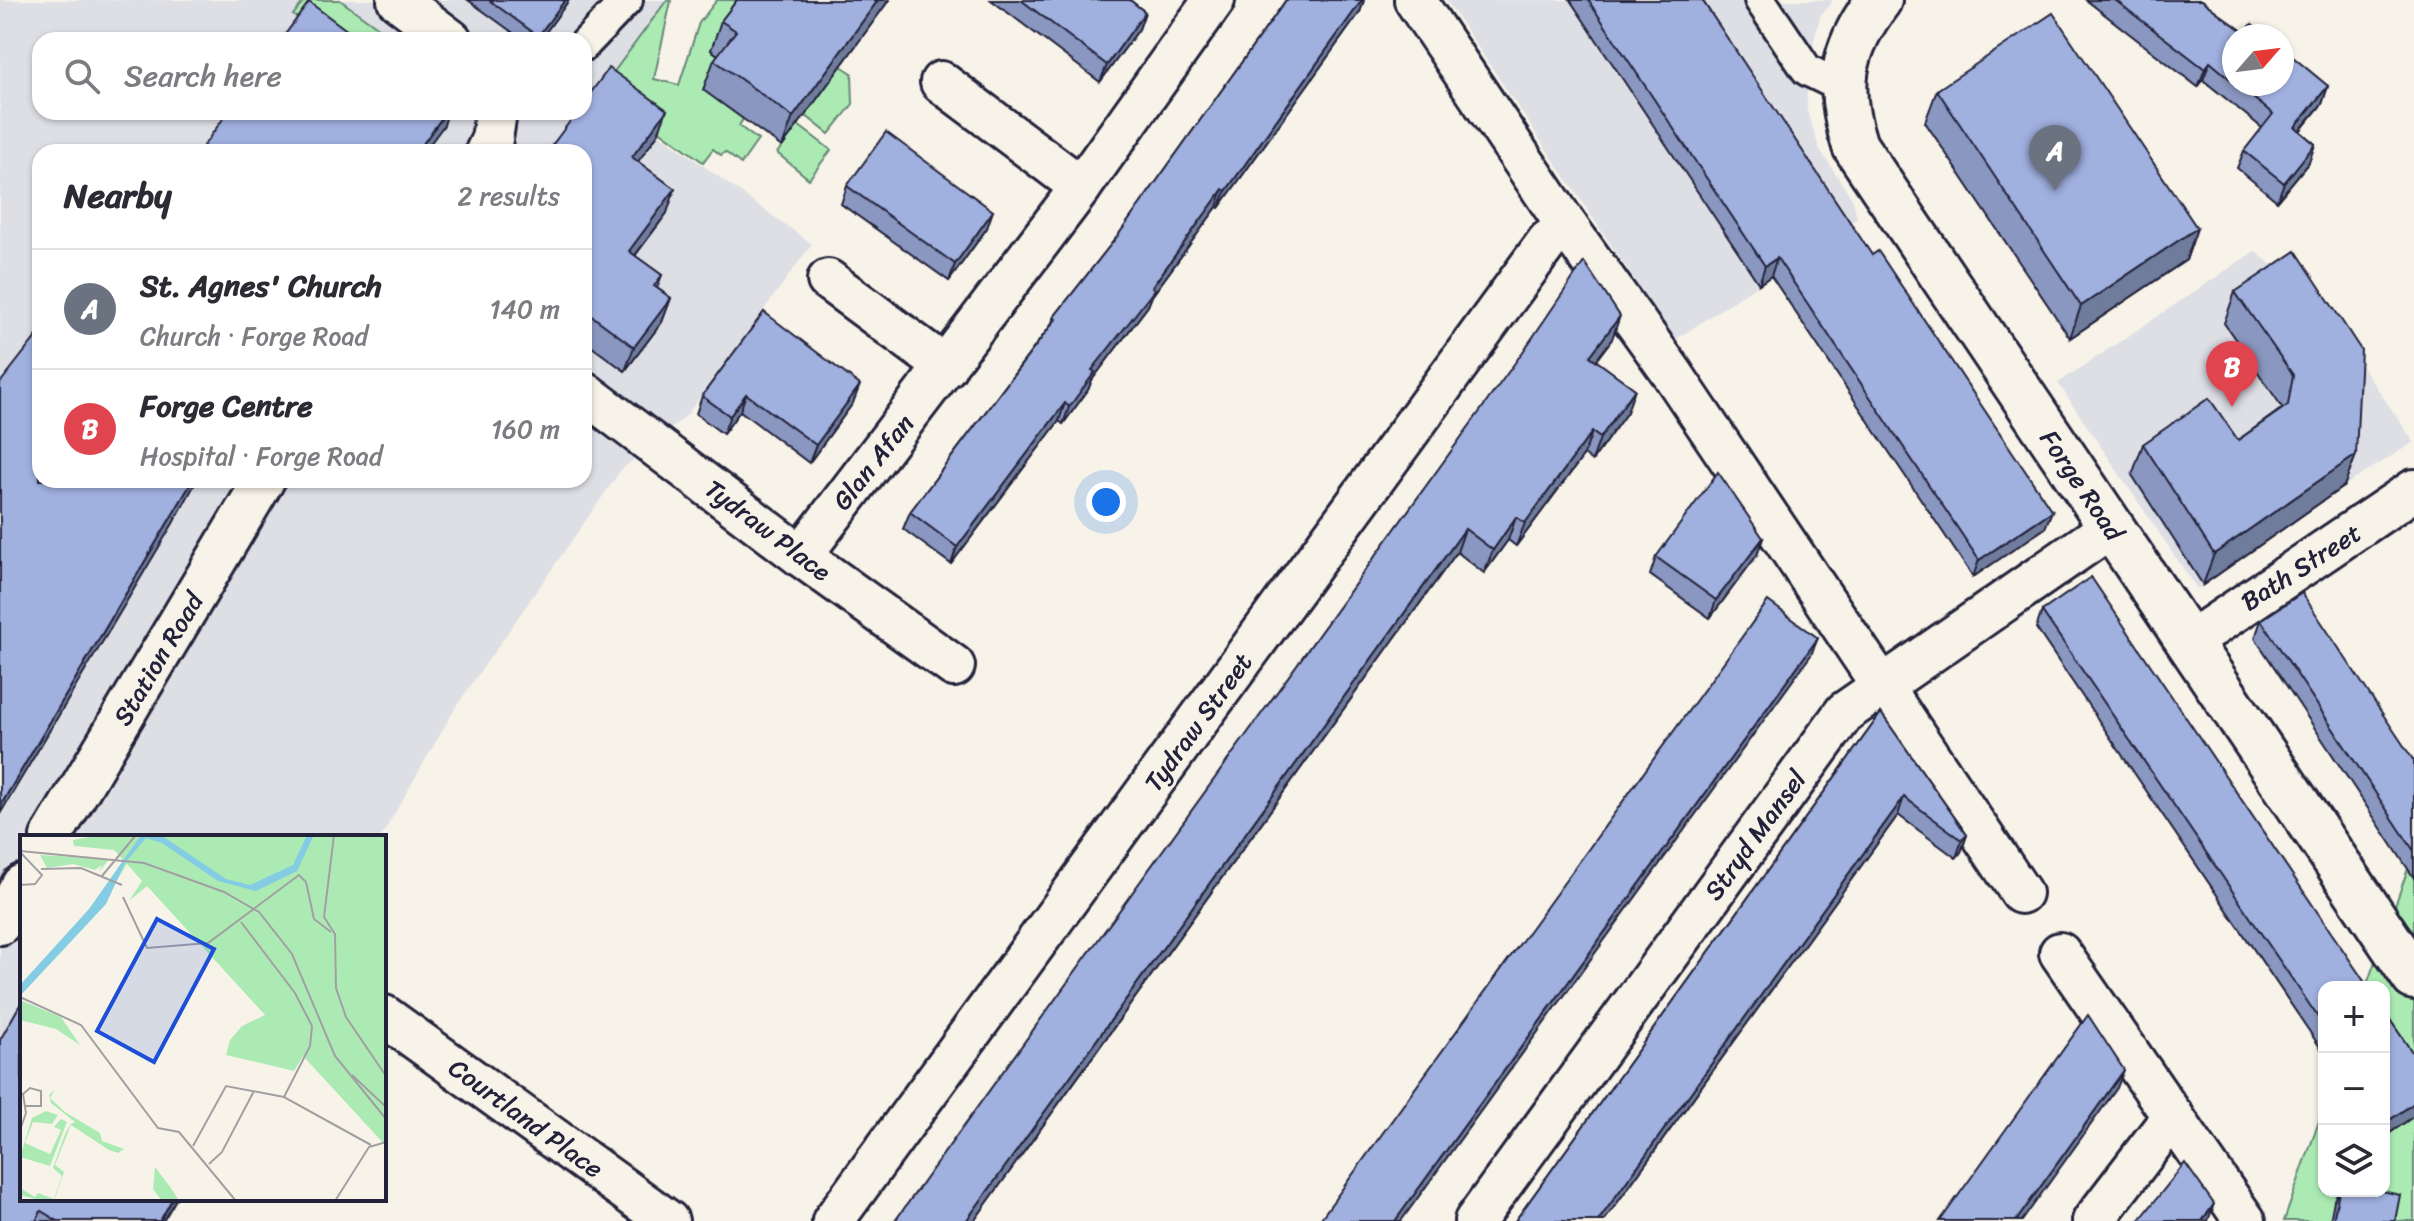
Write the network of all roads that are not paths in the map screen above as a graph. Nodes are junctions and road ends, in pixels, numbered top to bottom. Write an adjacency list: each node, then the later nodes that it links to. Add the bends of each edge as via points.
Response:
1 (398, 0): 7 (street)
2 (627, 0): 8 (street)
3 (1415, 0): 12 (street)
4 (1760, 0): 10 (street, via 1807,70)
5 (1879, 0): 10 (street, Forge Road, via 1850,47)
6 (1212, 1): 11 (street, Glan Afan)
7 (440, 32)
8 (592, 37)
9 (941, 82): 11 (street)
10 (1844, 88): 18 (street, Forge Road, via 1855,146)
11 (1081, 187): 14 (street, Glan Afan)
12 (1568, 228): 22 (street); 32 (street, Tydraw Street, via 1548,241)
13 (828, 280): 14 (street)
14 (946, 367): 19 (street, Glan Afan)
15 (592, 398): 19 (street, Tydraw Place)
16 (260, 488): 23 (street, Station Road)
17 (2414, 490): 20 (street, Bath Street)
18 (2111, 527): 20 (street, Forge Road); 22 (street, Stryd Mansel)
19 (801, 556): 21 (street, Tydraw Place)
20 (2188, 643): 28 (street, Forge Road)
21 (954, 666)
22 (1881, 685): 25 (street); 33 (street, Stryd Mansel, via 1845,712)
23 (68, 831)
24 (20, 889): 26 (street)
25 (2021, 893)
26 (0, 924)
27 (2060, 953): 30 (street)
28 (2414, 977)
29 (386, 1017): 31 (street, Courtland Place)
30 (2173, 1116): 34 (street); 35 (street)
31 (668, 1221)
32 (833, 1221)
33 (1475, 1221)
34 (2093, 1221)
35 (2245, 1221)

